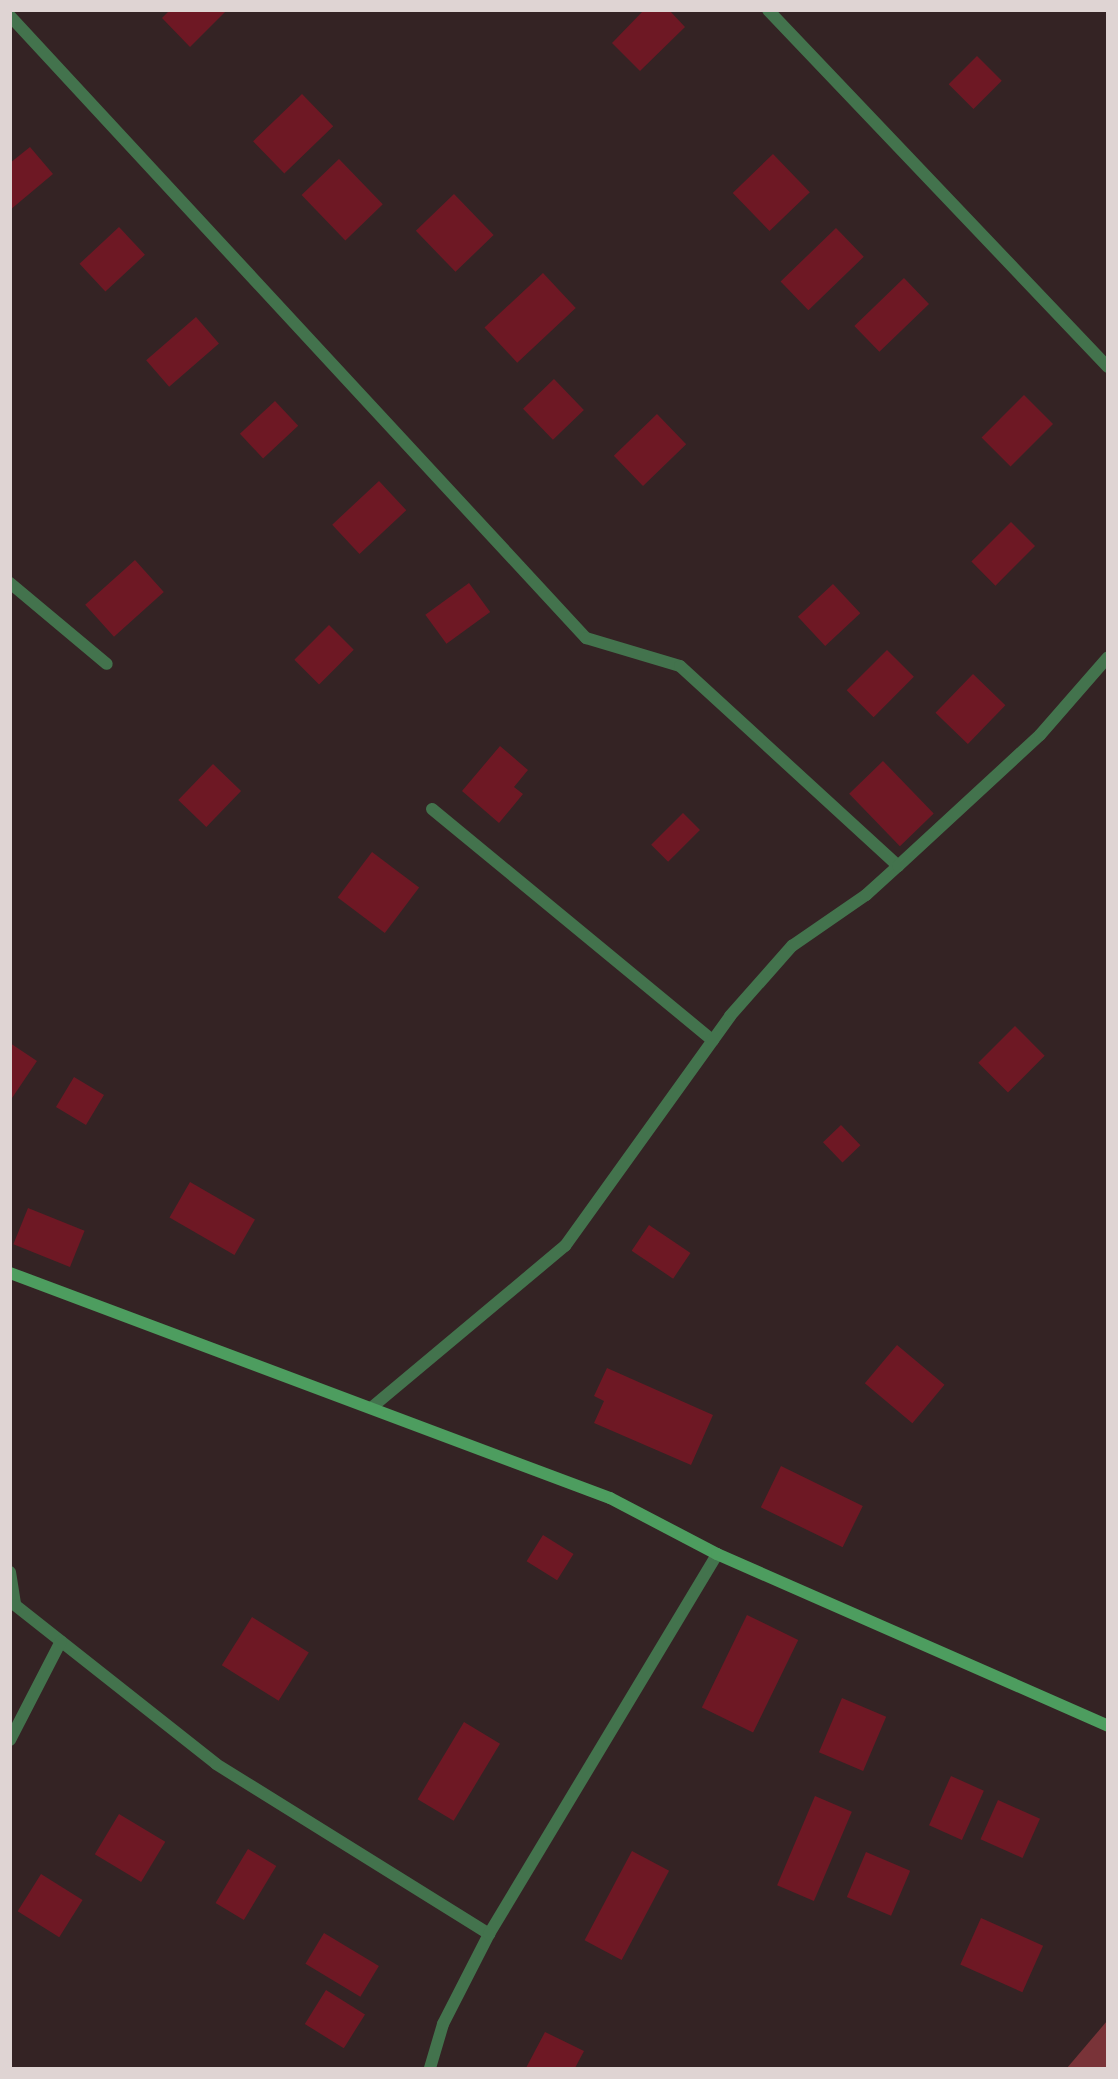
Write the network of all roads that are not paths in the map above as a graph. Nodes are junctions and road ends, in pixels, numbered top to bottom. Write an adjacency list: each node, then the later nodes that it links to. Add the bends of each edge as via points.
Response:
1 (768, 10): 3 (street)
2 (10, 16): 8 (street, via 586,638 680,666)
3 (1107, 367)
4 (10, 584): 6 (street)
5 (1107, 657): 8 (street, via 1040,735)
6 (107, 664)
7 (432, 809): 9 (street)
8 (898, 866): 9 (street, via 866,895 792,946)
9 (713, 1041): 11 (street, via 565,1246)
10 (10, 1273): 11 (street)
11 (371, 1408): 12 (street, via 610,1498)
12 (717, 1554): 15 (street); 17 (street)
13 (10, 1572): 14 (street, via 15,1605)
14 (61, 1641): 16 (street); 17 (street, via 216,1764)
15 (1107, 1726)
16 (10, 1740)
17 (489, 1934): 18 (street, via 443,2024)
18 (430, 2068)

